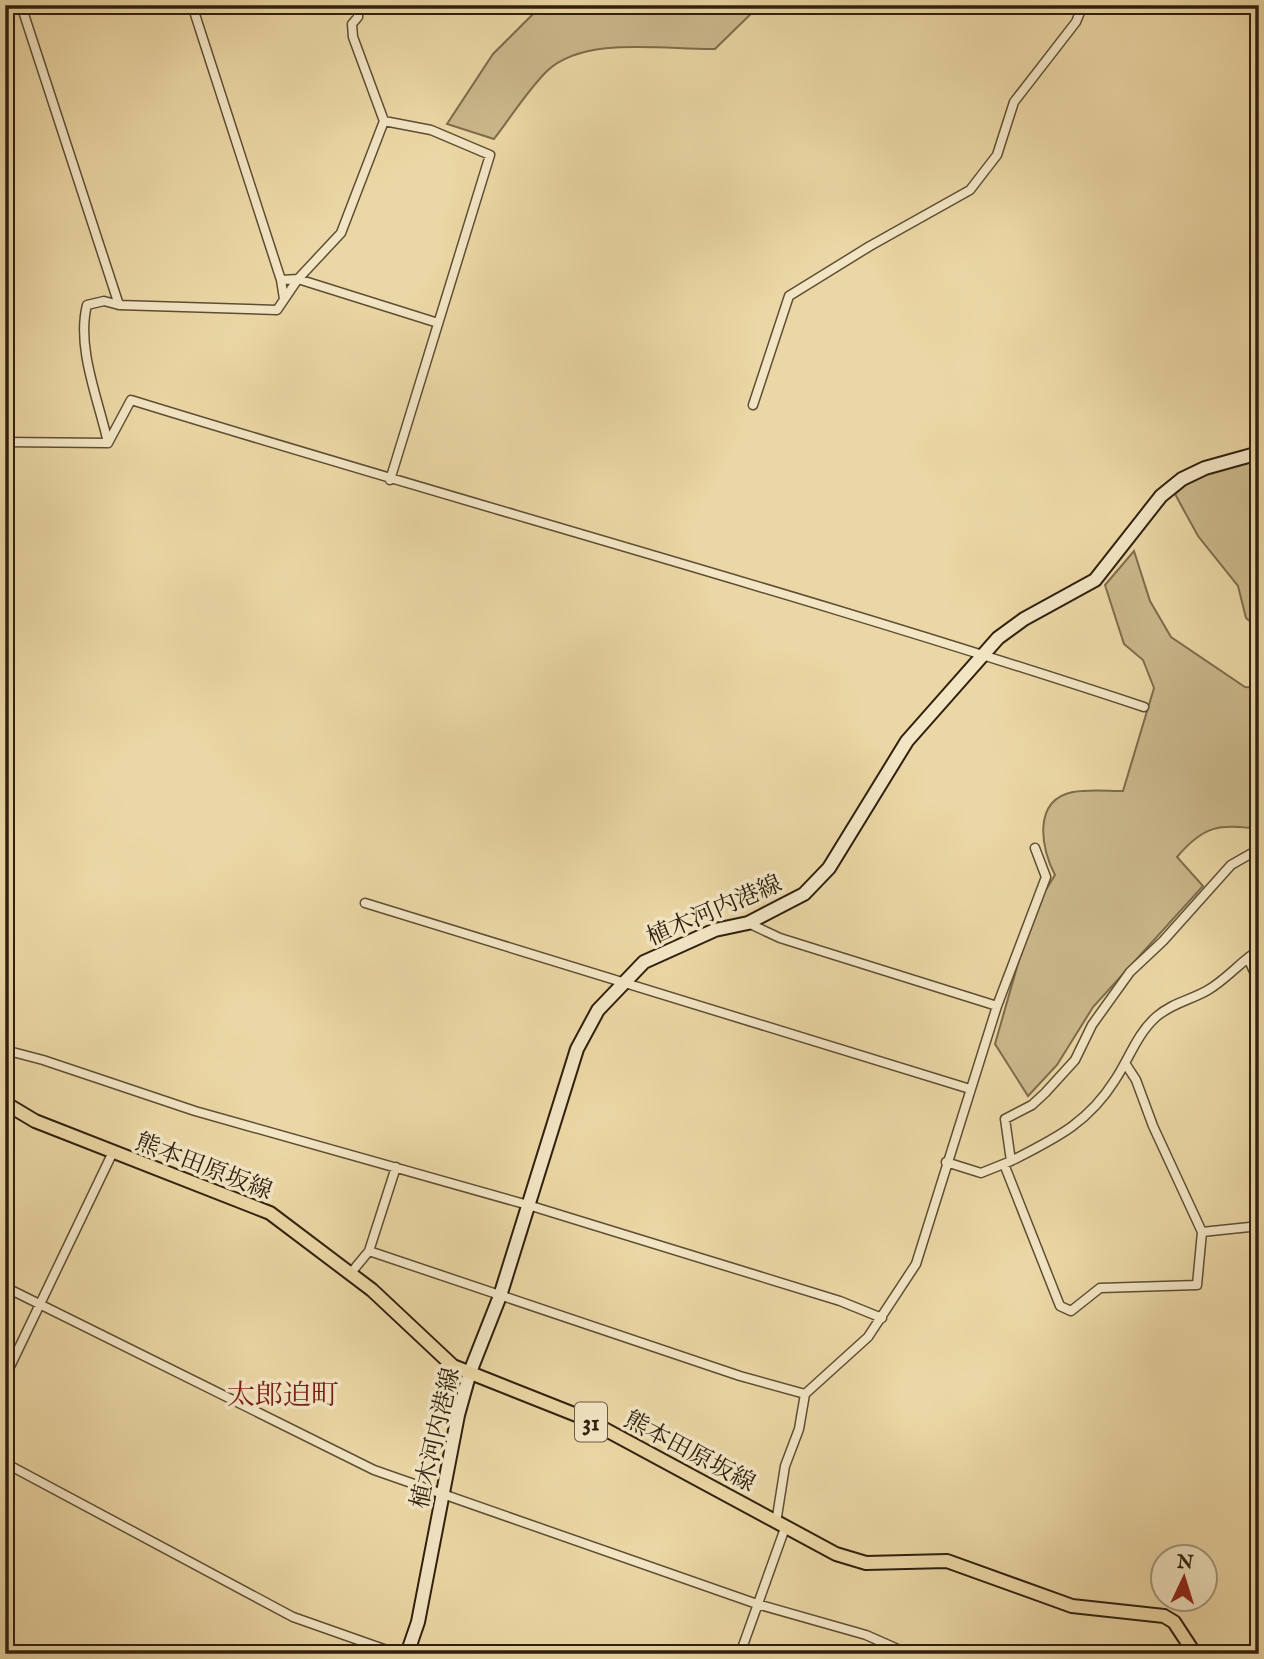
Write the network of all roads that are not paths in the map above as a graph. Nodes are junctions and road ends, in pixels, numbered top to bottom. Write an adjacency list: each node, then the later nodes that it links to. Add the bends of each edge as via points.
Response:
1 (21, 5): 9 (street)
2 (192, 5): 7 (street)
3 (358, 5): 5 (street, via 353,37)
4 (1083, 5): 11 (street, via 1076,22 1014,102 997,155 971,190 789,296)
5 (384, 121): 6 (street, via 341,233); 10 (street, via 431,130 490,155)
6 (298, 279): 7 (street); 8 (street); 10 (street)
7 (281, 280): 8 (street)
8 (284, 299): 9 (street, via 277,310)
9 (119, 306): 13 (street, via 104,301 87,305 83,319)
10 (438, 323): 15 (street)
11 (753, 405)
12 (5, 442): 13 (street)
13 (108, 443): 15 (street, via 131,400)
14 (1259, 453): 16 (main road, 植木河内港線, via 1182,479 1161,496 1096,580 1024,619)
15 (390, 480): 16 (street)
16 (984, 654): 17 (street); 21 (main road, 植木河内港線, via 907,741 829,868 804,894)
17 (1144, 707)
18 (1035, 848): 26 (street, via 1046,877)
19 (1259, 849): 33 (street, via 1231,865 1130,972 1092,1025 1075,1060 1045,1093 1005,1119)
20 (365, 903): 24 (street)
21 (748, 923): 24 (main road, 植木河内港線, via 715,930 644,962); 26 (street, via 780,938)
22 (1259, 950): 23 (street)
23 (1248, 958): 25 (street); 28 (street, via 1207,991 1181,1000 1156,1018)
24 (622, 983): 29 (street); 35 (main road, 植木河内港線, via 587,1028)
25 (1259, 983)
26 (997, 1006): 29 (street)
27 (5, 1050): 34 (street, via 195,1111)
28 (1125, 1063): 33 (street, via 1096,1107 1069,1131); 37 (street)
29 (970, 1089): 32 (street)
30 (7, 1107): 31 (main road, 熊本田原坂線 / 31)
31 (112, 1154): 39 (main road, 熊本田原坂線 / 31, via 270,1213); 42 (street)
32 (946, 1162): 33 (street, via 981,1173); 43 (street, via 916,1264)
33 (1008, 1163): 37 (street, via 1060,1306 1071,1311 1100,1288 1197,1285)
34 (396, 1167): 35 (street); 38 (street)
35 (528, 1205): 41 (main road, 植木河内港線); 43 (street)
36 (1259, 1226): 37 (street)
37 (1202, 1232)
38 (369, 1251): 39 (street); 41 (street)
39 (350, 1274): 44 (main road, 熊本田原坂線 / 31, via 440,1357)
40 (5, 1287): 42 (street)
41 (500, 1296): 44 (main road, 植木河内港線); 46 (street)
42 (38, 1304): 45 (street); 48 (street, via 374,1470)
43 (882, 1318): 46 (street, via 868,1337)
44 (470, 1372): 48 (main road, 植木河内港線); 49 (main road, 熊本田原坂線 / 31, via 584,1418)
45 (5, 1377)
46 (805, 1394): 49 (street, via 799,1429 785,1466)
47 (5, 1463): 51 (street, via 293,1616)
48 (443, 1493): 50 (street); 52 (main road, 植木河内港線, via 418,1622)
49 (781, 1526): 50 (street); 55 (main road, 熊本田原坂線 / 31, via 866,1563 947,1561 1072,1606 1164,1616 1174,1622)
50 (757, 1604): 53 (street); 54 (street, via 866,1635)
51 (398, 1654)
52 (407, 1654)
53 (740, 1654)
54 (909, 1654)
55 (1195, 1654)

